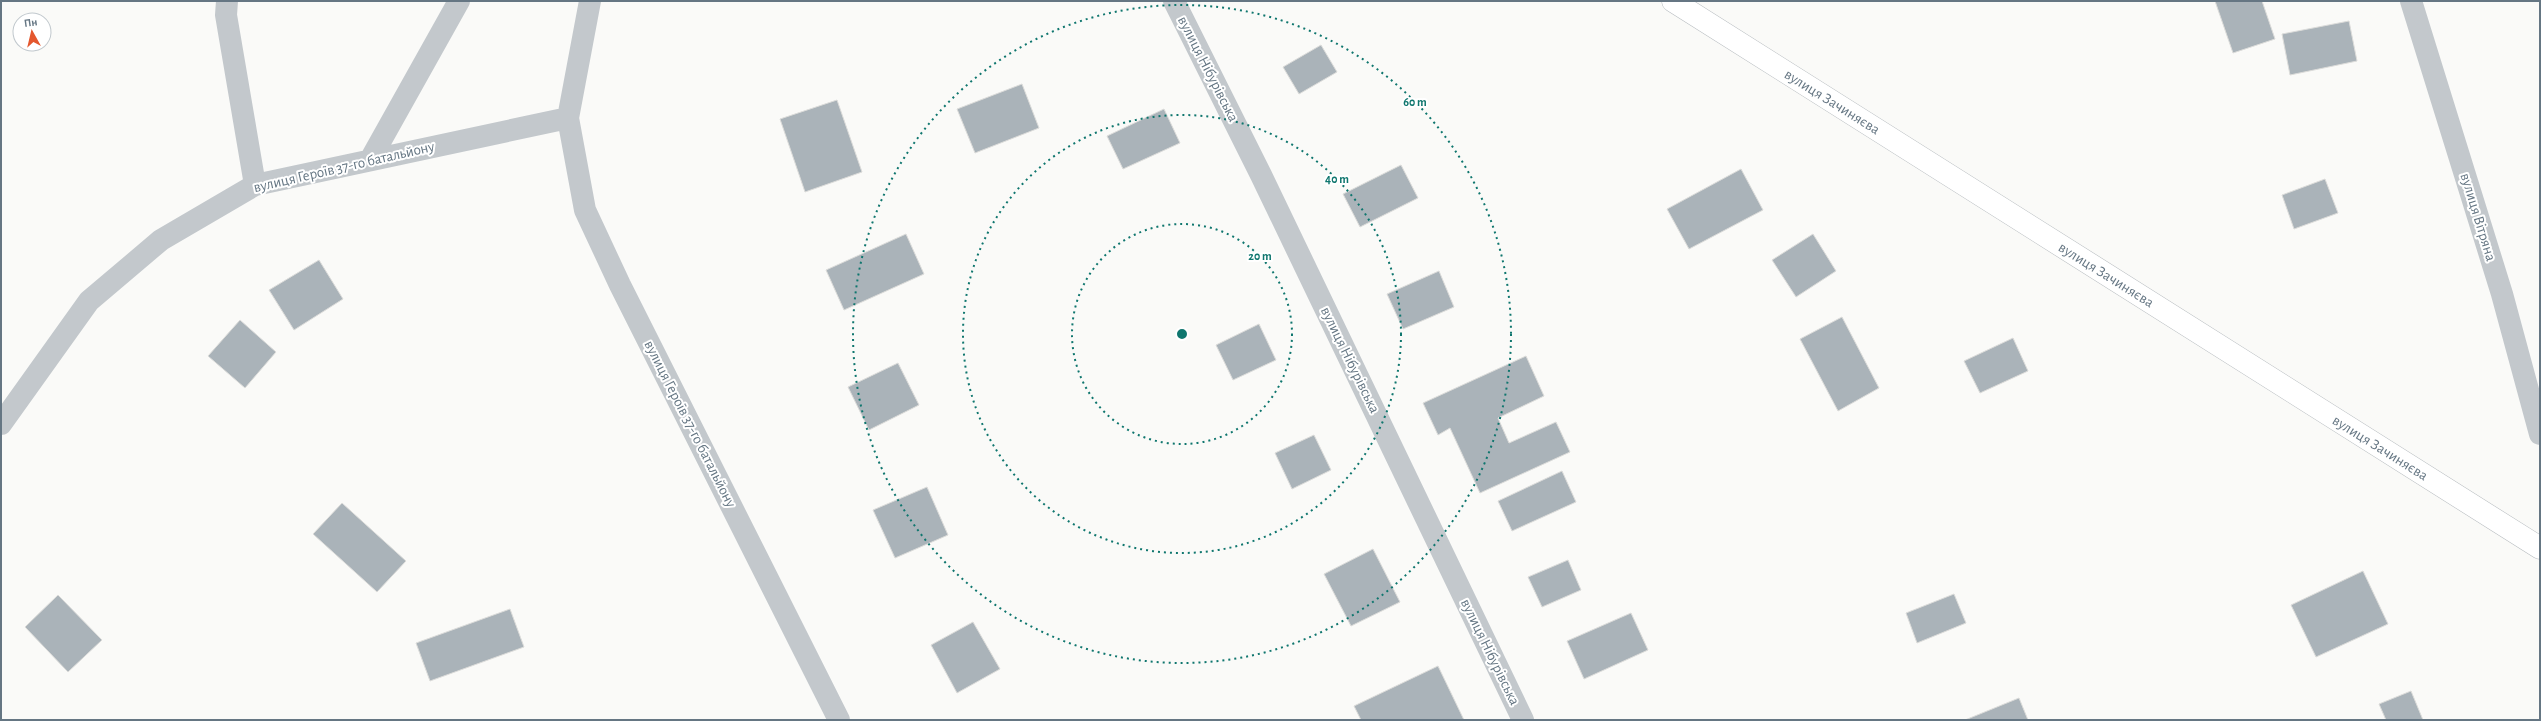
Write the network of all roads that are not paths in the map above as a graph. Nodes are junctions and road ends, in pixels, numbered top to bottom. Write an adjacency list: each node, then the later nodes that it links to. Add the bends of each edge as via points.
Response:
1 (227, 1): 9 (street, via 226,15)
2 (458, 1): 8 (street)
3 (590, 1): 7 (street, вулиця Героїв 37-го батальйону)
4 (1174, 1): 14 (street, вулиця Нібурівська, via 1261,175)
5 (1673, 1): 12 (main road, вулиця Зачиняєва)
6 (2412, 1): 11 (street, вулиця Вітряна, via 2502,294)
7 (568, 118): 8 (street, вулиця Героїв 37-го батальйону); 13 (street, вулиця Героїв 37-го батальйону, via 585,210 620,285)
8 (370, 160): 9 (street, вулиця Героїв 37-го батальйону)
9 (255, 184): 10 (street, вулиця Героїв 37-го батальйону, via 161,240 89,301)
10 (1, 424)
11 (2540, 434)
12 (2540, 548)
13 (839, 720)
14 (1523, 720)

